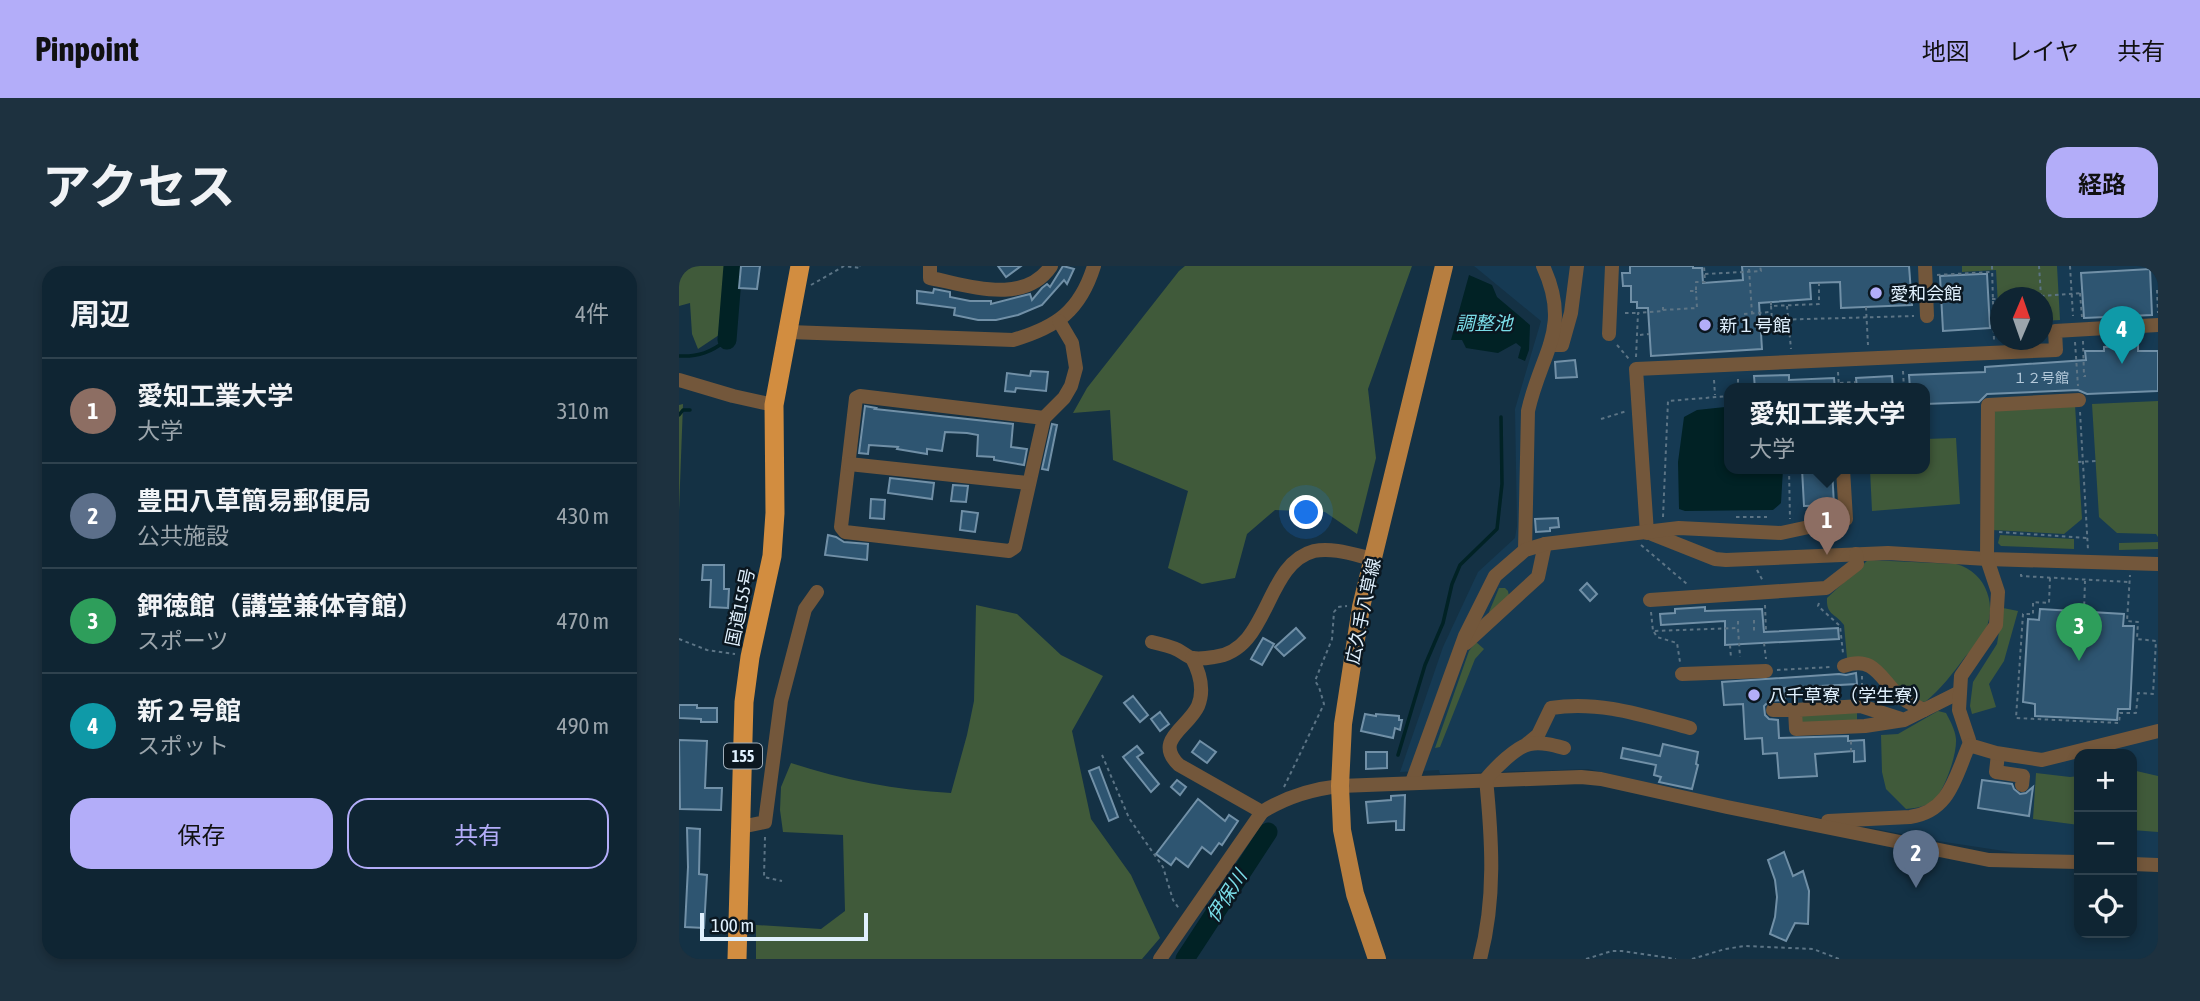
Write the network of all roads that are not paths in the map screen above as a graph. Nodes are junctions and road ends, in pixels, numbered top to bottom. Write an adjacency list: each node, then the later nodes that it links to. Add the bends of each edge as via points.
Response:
1 (800, 266): 13 (highway, 国道155号 / 155)
2 (930, 266): 3 (street, via 930,278 1000,291 1026,285)
3 (1051, 266)
4 (1094, 266): 11 (street, via 1082,295)
5 (1444, 266): 27 (main road, 広久手八草線)
6 (1543, 266): 15 (street, via 1555,297)
7 (1577, 266): 15 (street, via 1562,345)
8 (1612, 266): 14 (street)
9 (1925, 271): 10 (street)
10 (1927, 316)
11 (1059, 321): 13 (street, via 1013,340); 19 (street, via 1072,343 1076,368 1064,398)
12 (2158, 325): 23 (street, via 2055,331 2056,350 1636,369)
13 (789, 332): 18 (highway, 国道155号 / 155)
14 (1609, 334)
15 (1550, 345): 25 (street, via 1528,411)
16 (679, 380): 18 (street)
17 (2079, 400): 28 (street, via 1988,405)
18 (775, 405): 55 (highway, 国道155号 / 155, via 772,556 744,702)
19 (1044, 418): 20 (street, via 860,396 856,398); 22 (street)
20 (849, 464): 22 (street); 22 (street, via 841,527 845,532 1009,551 1015,547)
21 (1843, 474): 23 (street, via 1846,519 1781,533 1679,528)
22 (1028, 483)
23 (1640, 534): 24 (street); 26 (street, via 1715,559)
24 (1545, 544): 25 (street); 33 (street, via 1538,577)
25 (1525, 550): 33 (street, via 1495,576)
26 (1856, 554): 28 (street); 31 (street, via 1857,564 1826,588)
27 (1373, 559): 34 (street, via 1328,550 1301,557 1288,569 1241,646 1216,657); 52 (main road, 広久手八草線, via 1343,724)
28 (1987, 559): 29 (street); 38 (street, via 1998,592 1996,625 1961,677)
29 (2158, 564)
30 (817, 592): 55 (street, via 805,609 781,701 765,822)
31 (1650, 600)
32 (1152, 642): 34 (street)
33 (1460, 648): 50 (street)
34 (1192, 658): 53 (street, via 1201,680 1199,704 1172,738 1170,757)
35 (1844, 666): 41 (street, via 1856,662 1874,667 1901,697)
36 (1766, 671): 37 (street)
37 (1682, 674)
38 (1960, 692): 41 (street); 45 (street, via 1959,710)
39 (1773, 710): 40 (street)
40 (1795, 710): 42 (street, via 1863,706); 42 (street, via 1796,729)
41 (1924, 710): 42 (street)
42 (1904, 720)
43 (1690, 728): 46 (street, via 1618,709 1571,705 1551,708 1538,735)
44 (2158, 732): 48 (street, via 2042,760)
45 (1969, 740)
46 (1527, 744): 47 (street); 49 (street)
47 (1564, 748)
48 (1998, 754): 51 (street, via 1996,772 2023,776); 54 (street, via 1969,745 1949,792 1938,807 1921,816)
49 (1486, 779): 50 (street); 54 (street, via 1601,779); 62 (street, via 1492,870)
50 (1412, 782): 52 (street)
51 (2022, 785)
52 (1340, 786): 53 (street, via 1317,788); 61 (main road, 広久手八草線, via 1342,830 1355,894)
53 (1262, 812): 60 (street)
54 (1803, 822): 56 (street, via 1989,860)
55 (741, 827): 59 (highway, 国道155号 / 155)
56 (2074, 862)
57 (2137, 864): 58 (street)
58 (2158, 865)
59 (737, 959)
60 (1160, 959)
61 (1377, 959)
62 (1480, 959)

